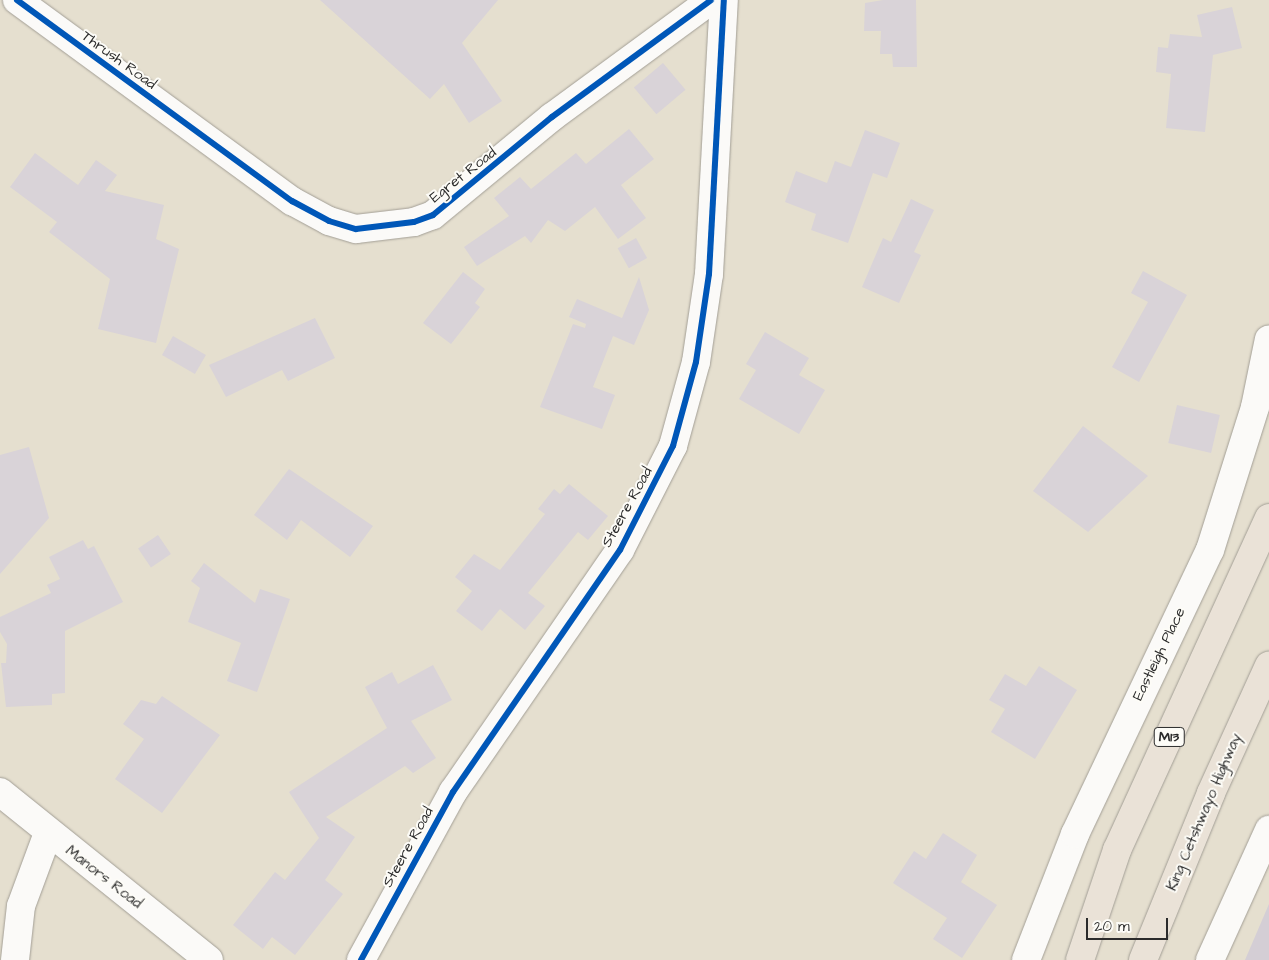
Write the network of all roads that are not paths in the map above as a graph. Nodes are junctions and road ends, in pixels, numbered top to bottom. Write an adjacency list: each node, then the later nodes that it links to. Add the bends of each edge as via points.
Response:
1 (16, 0): 4 (street, Thrush Road)
2 (711, 0): 4 (street, Egret Road, via 552,117 433,214 414,222 356,229 329,221 292,201)
3 (724, 0): 13 (street, Steere Road, via 709,274 696,362 673,446 620,550 453,792)
4 (207, 139)
5 (1269, 339): 14 (street, Eastleigh Place, via 1250,425 1210,550 1098,783)
6 (1269, 518): 15 (highway, M13, via 1117,850)
7 (1269, 666): 16 (highway, King Cetshwayo Highway, via 1211,793)
8 (0, 792): 10 (street, Manors Road)
9 (1269, 830): 17 (street)
10 (48, 833): 11 (street, via 21,906); 12 (street, Manors Road)
11 (15, 960)
12 (209, 960)
13 (361, 960)
14 (1026, 960)
15 (1080, 960)
16 (1143, 960)
17 (1210, 960)

